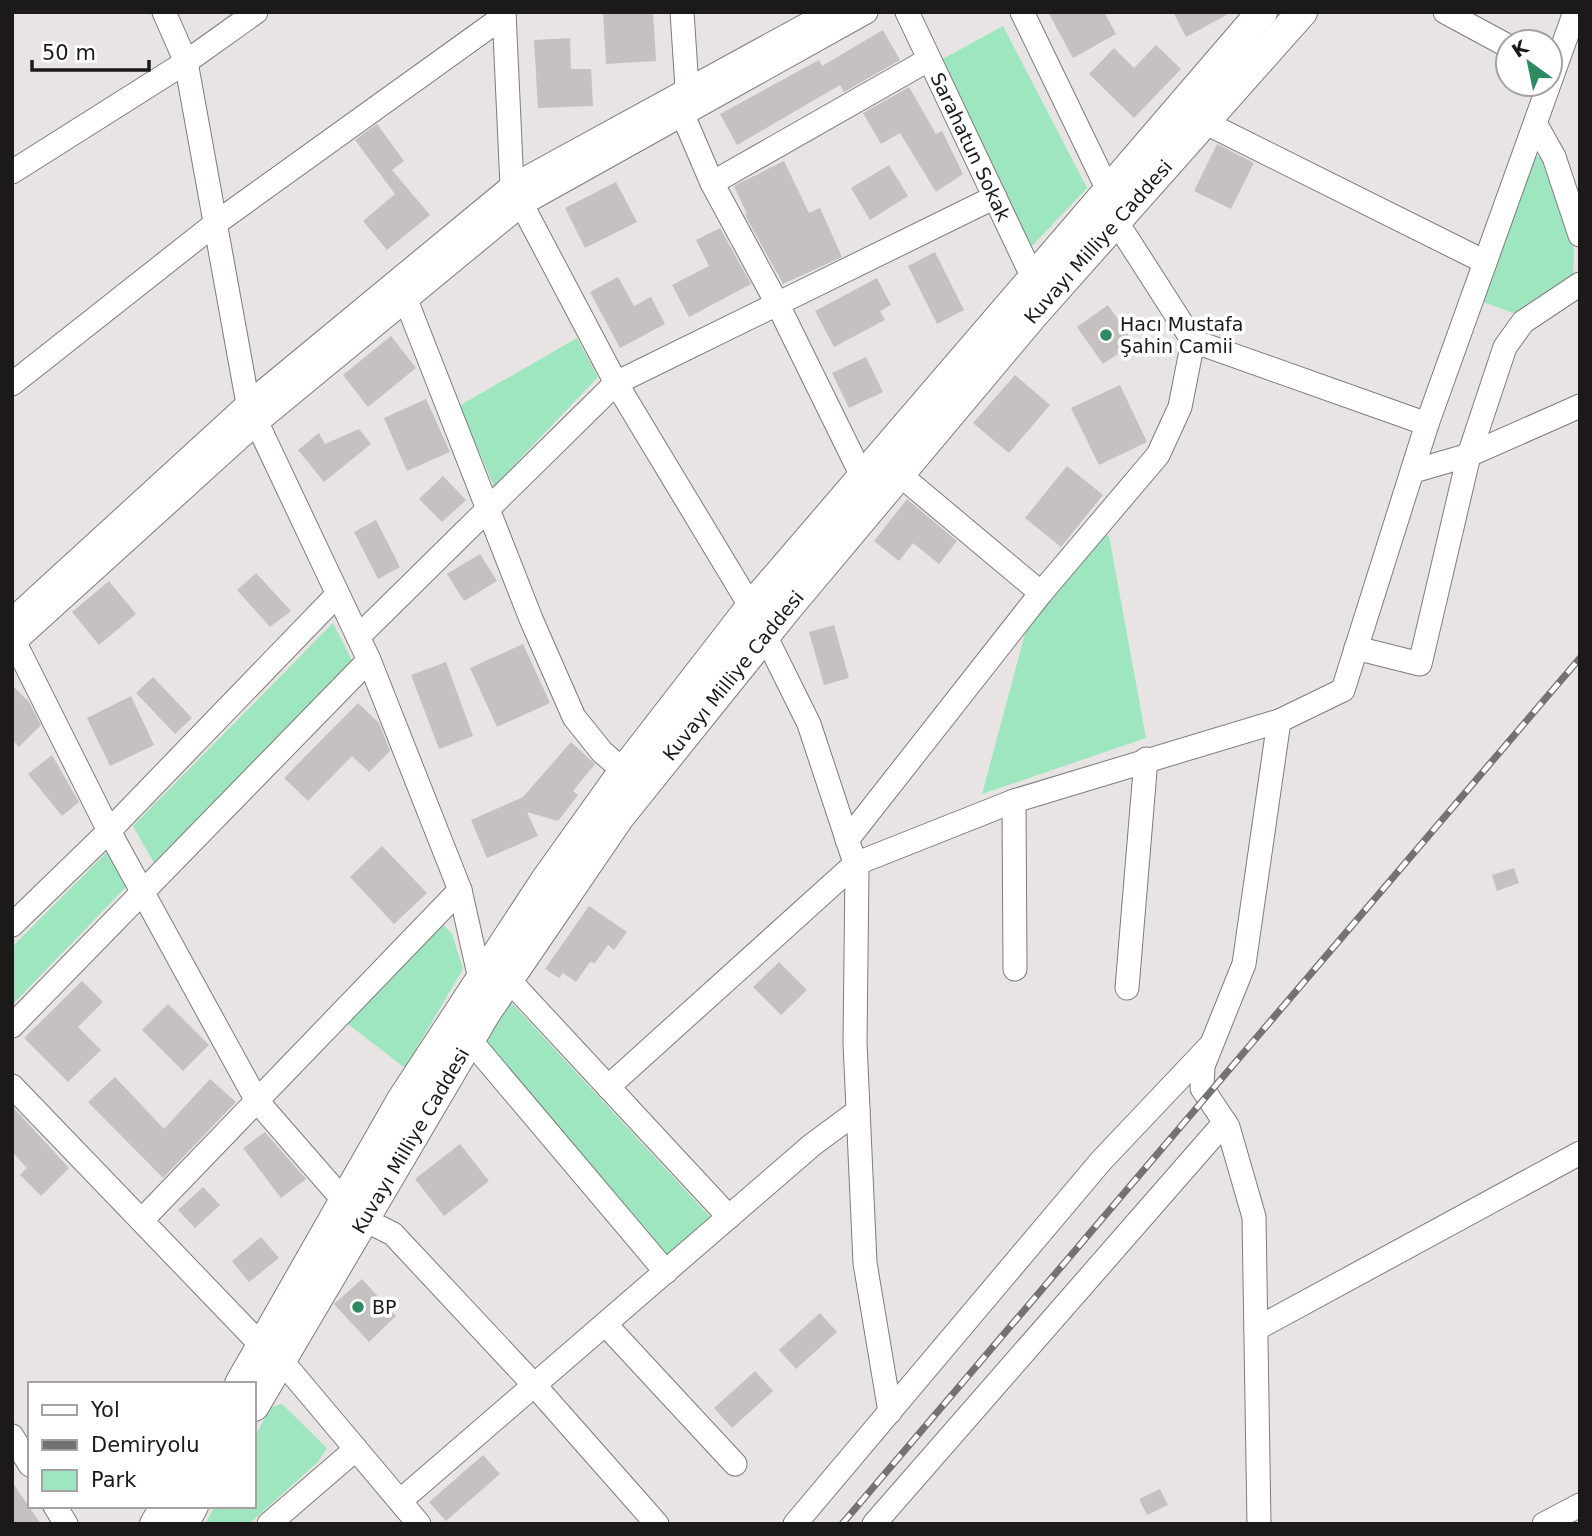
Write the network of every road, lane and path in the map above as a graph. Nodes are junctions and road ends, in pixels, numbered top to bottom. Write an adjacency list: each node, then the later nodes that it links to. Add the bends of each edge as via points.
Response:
1 (164, 12): 16 (street)
2 (257, 12): 16 (street)
3 (682, 12): 17 (street)
4 (830, 12): 17 (street)
5 (866, 12): 19 (street)
6 (908, 12): 15 (street, Sarahatun Sokak)
7 (1021, 12): 24 (street)
8 (1262, 12): 24 (main road, Kuvayı Milliye Caddesi)
9 (1302, 12): 20 (main road, Kuvayı Milliye Caddesi)
10 (1445, 12): 13 (street)
11 (1575, 12): 14 (street)
12 (504, 14): 25 (street); 28 (street)
13 (1494, 38)
14 (1564, 40)
15 (928, 60): 23 (street); 26 (street, Sarahatun Sokak)
16 (186, 62): 22 (street); 28 (street)
17 (687, 88): 25 (street)
18 (1544, 98): 21 (street)
19 (682, 113): 23 (street); 25 (street)
20 (1204, 122): 27 (main road, Kuvayı Milliye Caddesi); 30 (street)
21 (1536, 125): 29 (street, via 1554,157); 30 (street)
22 (12, 172)
23 (712, 183): 34 (street)
24 (1109, 192): 31 (main road, Kuvayı Milliye Caddesi)
25 (517, 195): 33 (street); 36 (street); 39 (street)
26 (995, 197): 31 (street, Sarahatun Sokak); 34 (street)
27 (1116, 221): 35 (street); 43 (main road, Kuvayı Milliye Caddesi)
28 (216, 223): 37 (street); 39 (street)
29 (1580, 235)
30 (1485, 262): 40 (street)
31 (1034, 280): 44 (main road, Kuvayı Milliye Caddesi)
32 (1580, 284): 41 (street, via 1524,322 1505,347)
33 (406, 300): 39 (street); 45 (street)
34 (778, 305): 36 (street); 44 (street)
35 (1193, 341): 40 (street); 46 (street, via 1180,407 1158,455)
36 (616, 383): 45 (street); 48 (street)
37 (12, 384)
38 (1580, 406): 41 (street)
39 (252, 413): 47 (street); 49 (street)
40 (1427, 424): 42 (street)
41 (1469, 455): 42 (street); 52 (street, via 1420,664)
42 (1414, 471): 52 (street)
43 (899, 474): 46 (street); 51 (main road, Kuvayı Milliye Caddesi)
44 (863, 478): 48 (main road, Kuvayı Milliye Caddesi)
45 (489, 510): 50 (street); 56 (street, via 574,718)
46 (1041, 593): 59 (street)
47 (337, 596): 50 (street); 58 (street)
48 (751, 607): 51 (street); 56 (main road, Kuvayı Milliye Caddesi)
49 (13, 636): 58 (street)
50 (358, 637): 53 (street)
51 (763, 637): 59 (street, via 809,724); 65 (main road, Kuvayı Milliye Caddesi)
52 (1356, 648): 54 (street, via 1343,690)
53 (369, 660): 61 (street); 62 (street)
54 (1279, 721): 55 (street); 69 (street, via 1244,964)
55 (1146, 758): 57 (street); 66 (street)
56 (624, 771): 65 (main road, Kuvayı Milliye Caddesi, via 546,880)
57 (1014, 801): 60 (street); 64 (street)
58 (109, 831): 62 (street); 63 (street)
59 (847, 840): 60 (street)
60 (855, 864): 71 (street); 73 (street)
61 (460, 890): 65 (street); 72 (street)
62 (144, 894): 67 (street); 72 (street)
63 (12, 925)
64 (1015, 969)
65 (494, 979): 68 (main road, Kuvayı Milliye Caddesi); 71 (street); 76 (main road, Kuvayı Milliye Caddesi, via 402,1100)
66 (1128, 988)
67 (12, 1026)
68 (470, 1040): 76 (main road, Kuvayı Milliye Caddesi); 79 (street)
69 (1211, 1045): 74 (street, via 1203,1066 1202,1088); 86 (street, via 1101,1161)
70 (12, 1086): 78 (street)
71 (608, 1087): 77 (street)
72 (257, 1101): 76 (street); 78 (street)
73 (858, 1111): 77 (street); 86 (street, via 865,1263)
74 (1225, 1122): 81 (street, via 1254,1217); 101 (street)
75 (1580, 1153): 81 (street)
76 (355, 1211): 82 (main road, Kuvayı Milliye Caddesi); 84 (street, via 393,1234)
77 (729, 1216): 79 (street)
78 (142, 1220): 82 (street)
79 (666, 1272): 80 (street)
80 (606, 1325): 84 (street); 90 (street)
81 (1256, 1329): 102 (street)
82 (272, 1354): 83 (main road, Kuvayı Milliye Caddesi); 85 (main road, Kuvayı Milliye Caddesi); 88 (street)
83 (242, 1382)
84 (536, 1387): 91 (street); 99 (street)
85 (256, 1400)
86 (890, 1412): 100 (street)
87 (12, 1436): 89 (street)
88 (356, 1449): 91 (street); 97 (street)
89 (28, 1462)
90 (735, 1464)
91 (400, 1501): 98 (street)
92 (1580, 1505): 103 (street)
93 (165, 1508): 95 (main road)
94 (192, 1508): 96 (main road)
95 (155, 1524)
96 (183, 1524)
97 (269, 1524)
98 (419, 1524)
99 (657, 1524)
100 (794, 1524)
101 (874, 1524)
102 (1259, 1524)
103 (1544, 1524)

